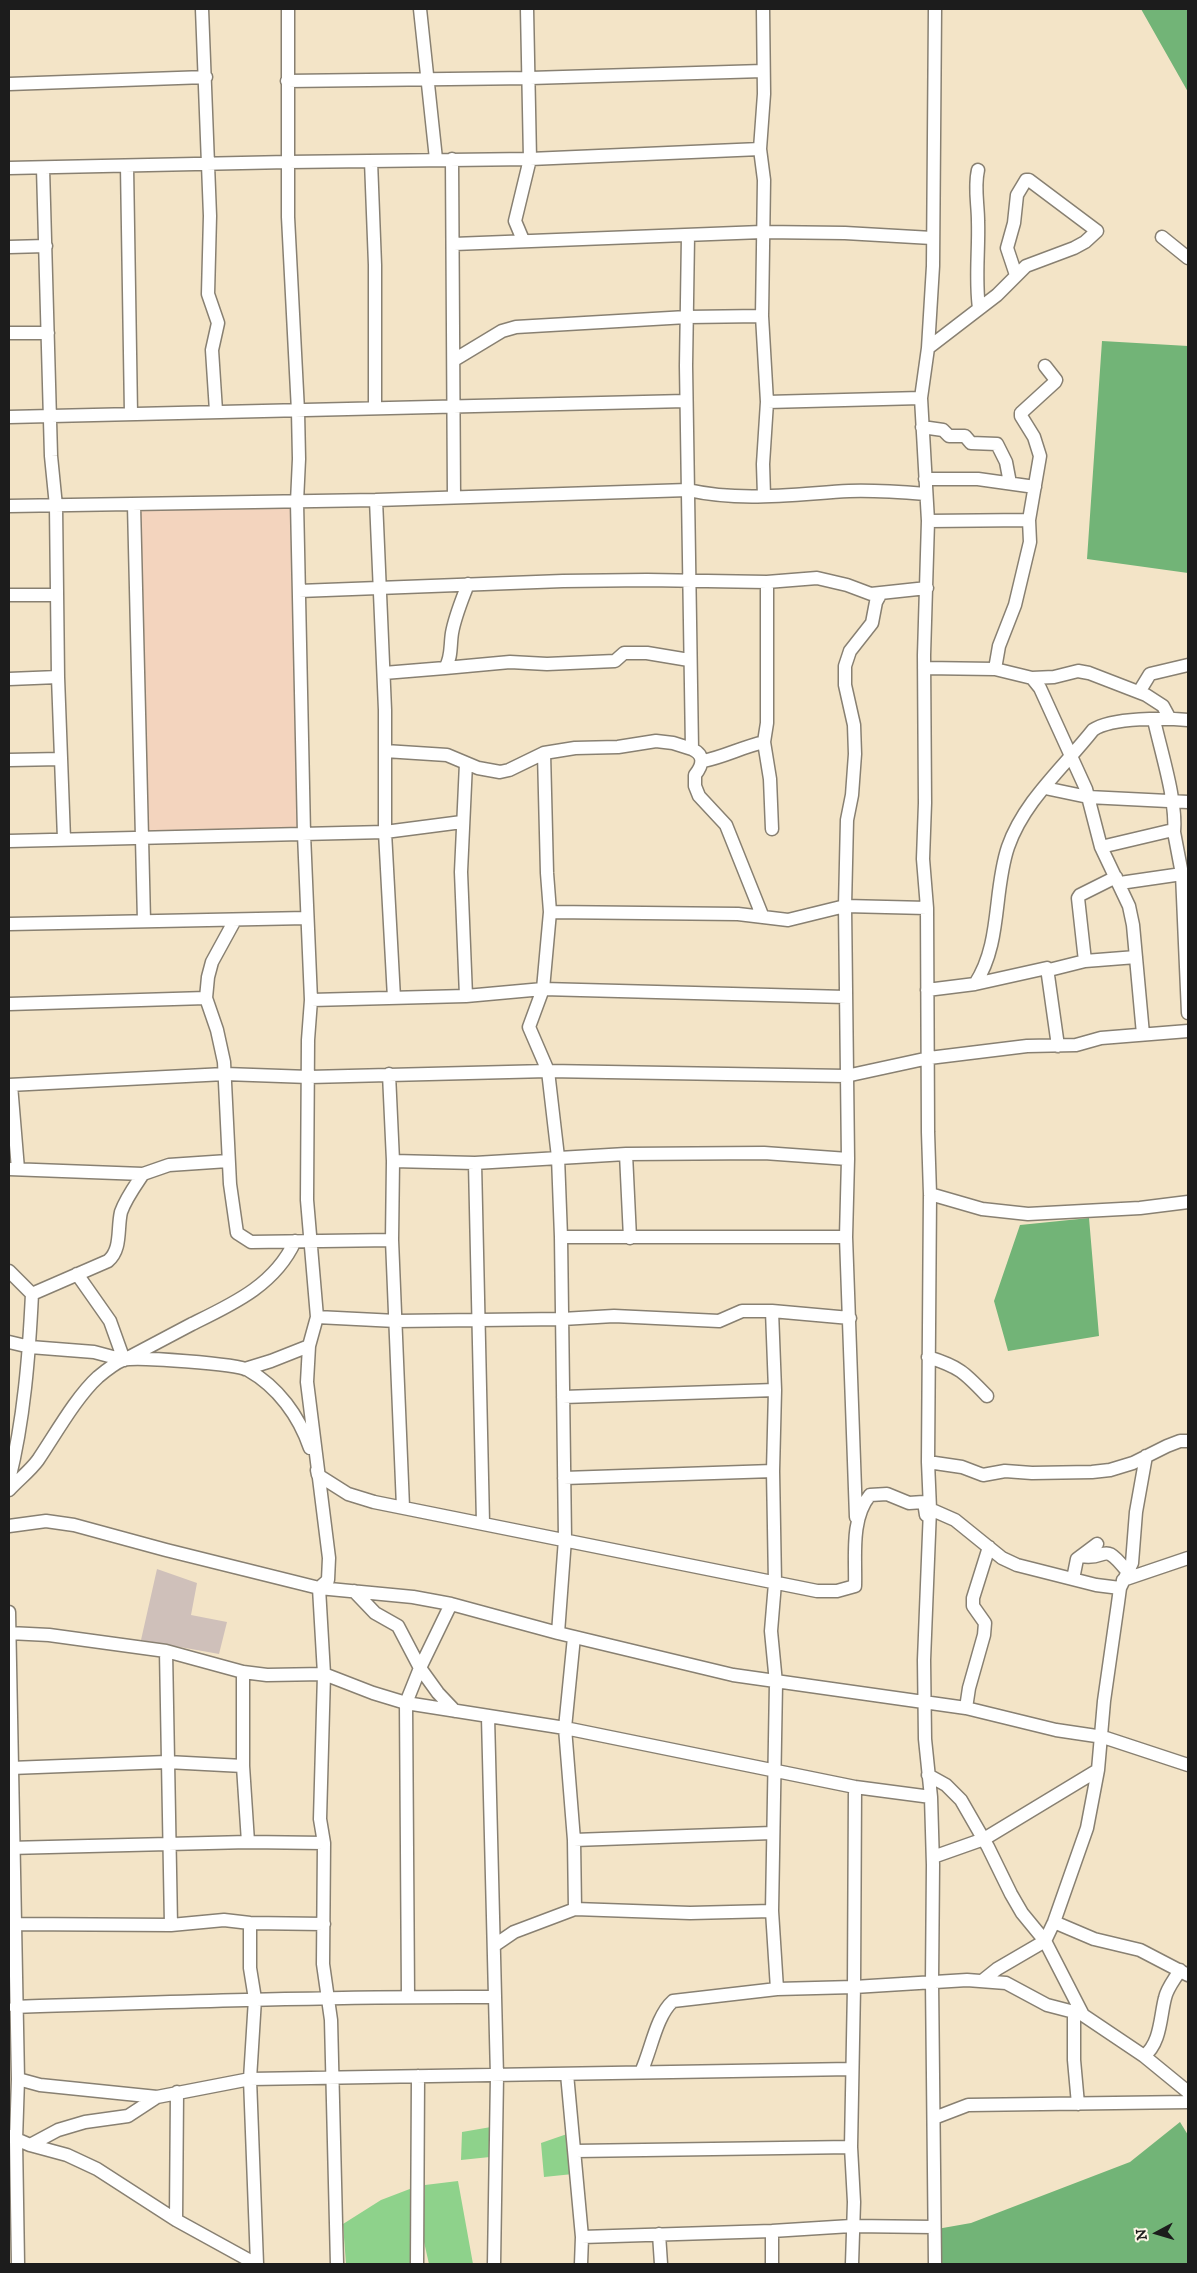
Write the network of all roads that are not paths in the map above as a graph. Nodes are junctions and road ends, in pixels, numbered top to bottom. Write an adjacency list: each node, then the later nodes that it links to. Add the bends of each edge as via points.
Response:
1 (202, 9): 8 (street)
2 (288, 9): 11 (street)
3 (420, 9): 10 (street)
4 (527, 9): 9 (street)
5 (763, 9): 7 (street)
6 (935, 9): 27 (street)
7 (763, 71): 9 (street); 13 (street)
8 (206, 77): 12 (street); 19 (street)
9 (530, 78): 10 (street); 16 (street)
10 (428, 80): 11 (street); 14 (street)
11 (287, 81): 18 (street)
12 (9, 84)
13 (760, 149): 16 (street); 24 (street, via 764,180)
14 (436, 159): 15 (street); 17 (street)
15 (452, 159): 16 (street); 29 (street)
16 (530, 159): 28 (street, via 515,221)
17 (371, 161): 18 (street); 46 (street)
18 (288, 162): 19 (street); 48 (street, via 290,287)
19 (209, 164): 20 (street); 47 (street, via 208,294 218,323 212,350)
20 (127, 166): 22 (street); 49 (street)
21 (9, 168): 22 (street)
22 (43, 168): 30 (street)
23 (978, 170): 34 (street)
24 (762, 232): 25 (street); 27 (street); 35 (street)
25 (688, 236): 28 (street); 36 (street)
26 (1162, 237): 32 (street)
27 (932, 238): 39 (street)
28 (523, 240): 29 (street)
29 (454, 244): 40 (street)
30 (46, 246): 31 (street); 38 (street)
31 (9, 247)
32 (1188, 258)
33 (1016, 275): 33 (street, via 1007,248 1017,195 1028,180 1097,231 1074,248 1026,266); 34 (street)
34 (979, 308): 39 (street)
35 (762, 316): 36 (street); 44 (street)
36 (687, 318): 40 (street, via 509,328); 43 (street)
37 (9, 333): 38 (street)
38 (48, 333): 50 (street)
39 (928, 348): 42 (street)
40 (454, 360): 45 (street)
41 (1045, 366): 55 (street, via 1055,382 1021,413 1039,448)
42 (921, 398): 44 (street); 52 (street)
43 (686, 401): 45 (street); 56 (street)
44 (768, 402): 58 (street)
45 (453, 407): 46 (street); 59 (street)
46 (375, 408): 48 (street)
47 (216, 411): 48 (street); 49 (street)
48 (298, 411): 61 (street)
49 (131, 414): 50 (street)
50 (50, 415): 51 (street); 64 (street)
51 (9, 416)
52 (922, 426): 53 (street); 54 (street, via 943,430 949,436 965,436 971,443 998,444)
53 (926, 479): 54 (street); 57 (street)
54 (1010, 483): 55 (street)
55 (1035, 487): 66 (street)
56 (688, 490): 58 (street, via 708,495); 59 (street); 67 (street)
57 (926, 494): 58 (street, via 853,491); 65 (street)
58 (764, 496)
59 (454, 497): 60 (street)
60 (376, 500): 61 (street); 70 (street)
61 (297, 502): 62 (street); 72 (street)
62 (134, 504): 64 (street); 107 (street)
63 (9, 506): 64 (street)
64 (56, 506): 75 (street)
65 (928, 520): 66 (street); 71 (street)
66 (1030, 520): 80 (street, via 1030,542 1015,606 999,646)
67 (688, 581): 68 (street); 69 (street); 76 (street)
68 (767, 582): 73 (street, via 817,578 864,593); 89 (street, via 767,723)
69 (468, 584): 70 (street); 78 (street, via 452,633 450,660)
70 (380, 587): 72 (street); 81 (street)
71 (927, 588): 73 (street); 79 (street)
72 (300, 591): 106 (street)
73 (881, 593): 113 (street, via 872,622 850,651 846,666 845,685 854,725 855,754 847,820)
74 (9, 595): 75 (street)
75 (56, 595): 82 (street)
76 (689, 660): 78 (street, via 624,653 615,661 502,662); 90 (street)
77 (1188, 665): 85 (street, via 1150,674)
78 (445, 668): 81 (street)
79 (924, 668): 80 (street); 114 (street, via 923,859)
80 (995, 669): 83 (street)
81 (384, 673): 91 (street)
82 (58, 677): 84 (street); 94 (street)
83 (1032, 678): 85 (street, via 1089,673); 93 (street, via 1040,688)
84 (9, 679)
85 (1139, 692): 86 (street, via 1163,706)
86 (1170, 719): 87 (street); 88 (street)
87 (1154, 720): 93 (street, via 1097,727); 100 (street)
88 (1188, 720)
89 (764, 742): 96 (street); 103 (street, via 770,779)
90 (692, 749): 92 (street, via 656,741); 96 (street, via 698,752)
91 (385, 751): 97 (street, via 440,753); 105 (street)
92 (544, 753): 97 (street, via 500,772); 115 (street)
93 (1071, 756): 98 (street); 99 (street)
94 (61, 759): 95 (street); 108 (street)
95 (9, 760)
96 (702, 761): 116 (street, via 695,775 699,796 726,825)
97 (466, 763): 102 (street)
98 (1045, 788): 99 (street); 124 (street, via 1027,807 1015,827 1001,869 990,951)
99 (1088, 797): 100 (street); 110 (street)
100 (1172, 802): 101 (street); 104 (street)
101 (1188, 802)
102 (462, 822): 105 (street); 127 (street)
103 (772, 829)
104 (1174, 830): 110 (street); 111 (street)
105 (385, 832): 106 (street); 130 (street)
106 (304, 834): 107 (street); 117 (street)
107 (143, 838): 108 (street); 118 (street)
108 (64, 839): 109 (street)
109 (9, 841)
110 (1101, 847): 112 (street)
111 (1182, 874): 112 (street); 133 (street)
112 (1118, 880): 121 (street, via 1129,906); 122 (street, via 1078,898)
113 (845, 906): 114 (street); 116 (street, via 788,920); 128 (street)
114 (927, 908): 126 (street)
115 (550, 912): 116 (street); 125 (street)
116 (762, 915)
117 (307, 918): 119 (street); 131 (street)
118 (144, 920): 119 (street); 120 (street)
119 (235, 920): 129 (street, via 212,962)
120 (9, 924)
121 (1136, 957): 122 (street); 135 (street)
122 (1085, 961): 123 (street)
123 (1049, 970): 124 (street, via 1044,968); 136 (street)
124 (975, 984): 126 (street)
125 (543, 989): 127 (street); 128 (street); 138 (street, via 530,1027)
126 (927, 990): 137 (street)
127 (466, 996): 130 (street)
128 (846, 997): 141 (street)
129 (206, 998): 132 (street); 139 (street, via 221,1046)
130 (394, 998): 131 (street)
131 (311, 1000): 142 (street)
132 (9, 1004)
133 (1188, 1012)
134 (1188, 1031): 135 (street)
135 (1143, 1034): 136 (street)
136 (1058, 1046): 137 (street, via 1027,1046)
137 (929, 1058): 141 (street); 152 (street)
138 (548, 1071): 140 (street); 141 (street); 145 (street)
139 (225, 1074): 142 (street); 143 (street); 147 (street)
140 (389, 1074): 142 (street); 148 (street)
141 (846, 1076): 146 (street)
142 (309, 1077): 157 (street, via 307,1200)
143 (10, 1085): 150 (street)
144 (626, 1154): 145 (street); 146 (street, via 764,1153); 156 (street)
145 (558, 1157): 149 (street); 155 (street)
146 (848, 1159): 154 (street)
147 (228, 1160): 151 (street, via 169,1165); 159 (street, via 237,1234 251,1242)
148 (393, 1161): 149 (street); 158 (street)
149 (475, 1163): 166 (street)
150 (14, 1169): 151 (street)
151 (143, 1174): 161 (street, via 122,1212 114,1256)
152 (930, 1194): 153 (street, via 982,1209 1028,1214); 172 (street)
153 (1188, 1202)
154 (846, 1237): 156 (street); 165 (street)
155 (561, 1238): 156 (street); 167 (street)
156 (630, 1238)
157 (312, 1240): 158 (street); 159 (street); 164 (street)
158 (392, 1240): 168 (street)
159 (295, 1241): 173 (street, via 280,1267 253,1291)
160 (9, 1271): 162 (street)
161 (77, 1274): 162 (street); 173 (street, via 110,1321)
162 (32, 1294): 171 (street)
163 (772, 1311): 165 (street); 167 (street, via 742,1311 719,1321 614,1316); 175 (street)
164 (318, 1317): 168 (street); 170 (street)
165 (850, 1318): 191 (street)
166 (478, 1319): 167 (street); 168 (street); 189 (street)
167 (562, 1319): 177 (street)
168 (396, 1321): 187 (street)
169 (9, 1342): 171 (street)
170 (309, 1346): 174 (street, via 272,1362); 183 (street, via 307,1382)
171 (30, 1347): 173 (street, via 94,1352); 179 (street)
172 (928, 1357): 176 (street, via 964,1372); 181 (street)
173 (124, 1360): 174 (street, via 180,1361); 186 (street, via 98,1377 36,1463)
174 (246, 1368): 183 (street, via 284,1401 303,1428)
175 (775, 1390): 177 (street); 182 (street)
176 (987, 1396)
177 (563, 1397): 184 (street)
178 (1188, 1441): 180 (street, via 1180,1441)
179 (13, 1449): 185 (street)
180 (1146, 1456): 181 (street, via 1110,1470 1032,1473 1005,1470 983,1475 962,1467); 199 (street, via 1136,1512 1132,1563)
181 (928, 1462): 188 (street)
182 (773, 1471): 184 (street); 200 (street)
183 (318, 1475): 187 (street, via 348,1494); 201 (street, via 329,1572 328,1580)
184 (564, 1478): 193 (street)
185 (9, 1480)
186 (9, 1490)
187 (403, 1507): 189 (street)
188 (930, 1509): 192 (street); 195 (street, via 955,1520)
189 (482, 1523): 193 (street)
190 (9, 1526): 201 (street, via 46,1521 74,1525)
191 (857, 1526): 192 (street, via 860,1512 870,1495 887,1494 909,1503 924,1502); 200 (street, via 855,1586 837,1592)
192 (929, 1530): 214 (street)
193 (565, 1539): 200 (street); 206 (street)
194 (1097, 1544): 196 (street)
195 (989, 1547): 198 (street, via 1017,1565); 215 (street, via 973,1598 974,1606 985,1623)
196 (1081, 1556): 198 (street, via 1077,1559); 199 (street, via 1091,1558 1104,1552 1114,1556)
197 (1188, 1558): 199 (street)
198 (1073, 1579): 199 (street)
199 (1123, 1580): 219 (street, via 1104,1701)
200 (775, 1583): 212 (street, via 771,1631)
201 (319, 1588): 202 (street); 211 (street)
202 (354, 1591): 203 (street); 209 (street, via 376,1613 398,1626)
203 (451, 1604): 206 (street); 209 (street)
204 (9, 1612): 205 (street)
205 (9, 1633): 208 (street, via 58,1636); 223 (street)
206 (558, 1633): 207 (street)
207 (574, 1637): 212 (street); 218 (street)
208 (166, 1651): 210 (street); 221 (street)
209 (420, 1668): 213 (street); 216 (street)
210 (242, 1672): 211 (street); 222 (street)
211 (324, 1674): 213 (street); 233 (street, via 320,1819)
212 (776, 1683): 214 (street); 225 (street)
213 (406, 1703): 216 (street); 251 (street)
214 (925, 1703): 215 (street); 226 (street)
215 (966, 1708): 219 (street, via 1056,1730)
216 (455, 1711): 217 (street)
217 (488, 1717): 218 (street); 245 (street)
218 (565, 1728): 225 (street); 230 (street)
219 (1103, 1737): 220 (street); 224 (street)
220 (1186, 1760)
221 (167, 1762): 222 (street); 223 (street); 234 (street)
222 (243, 1766): 232 (street)
223 (11, 1768): 235 (street)
224 (1098, 1770): 231 (street); 239 (street, via 1087,1828)
225 (774, 1771): 227 (street); 229 (street)
226 (928, 1775): 228 (street); 231 (street, via 946,1785 962,1800)
227 (855, 1787): 228 (street); 249 (street)
228 (931, 1797): 236 (street)
229 (772, 1833): 230 (street); 238 (street)
230 (574, 1840): 237 (street)
231 (984, 1840): 236 (street); 244 (street, via 1022,1913)
232 (248, 1842): 233 (street); 234 (street)
233 (324, 1843): 242 (street)
234 (169, 1844): 235 (street); 243 (street)
235 (10, 1848): 241 (street)
236 (933, 1856): 248 (street)
237 (575, 1909): 238 (street, via 690,1913); 245 (street, via 514,1932)
238 (772, 1911): 250 (street)
239 (1054, 1922): 244 (street); 246 (street, via 1094,1939 1140,1950)
240 (250, 1923): 242 (street); 243 (street, via 224,1920); 253 (street, via 250,1968)
241 (14, 1924): 243 (street); 255 (street)
242 (324, 1924): 254 (street, via 323,1964)
243 (171, 1925)
244 (1045, 1941): 247 (street); 256 (street)
245 (495, 1946): 252 (street)
246 (1184, 1972): 257 (street, via 1165,1996 1158,2033 1150,2052)
247 (982, 1981): 248 (street); 256 (street, via 1006,1983 1047,2005)
248 (932, 1982): 249 (street); 271 (street)
249 (854, 1987): 250 (street); 258 (street)
250 (777, 1989): 259 (street, via 673,2001 663,2015)
251 (408, 1996): 252 (street); 254 (street)
252 (495, 1997): 262 (street)
253 (256, 1999): 254 (street); 255 (street); 265 (street)
254 (327, 1999): 263 (street)
255 (16, 2007): 264 (street)
256 (1079, 2014): 257 (street); 270 (street, via 1074,2060)
257 (1144, 2056): 267 (street)
258 (852, 2069): 259 (street); 274 (street)
259 (641, 2072): 260 (street)
260 (567, 2074): 262 (street); 275 (street)
261 (418, 2076): 262 (street); 263 (street); 285 (street)
262 (497, 2076): 286 (street)
263 (333, 2077): 265 (street); 284 (street)
264 (18, 2079): 268 (street, via 40,2085); 272 (street)
265 (250, 2079): 266 (street); 283 (street)
266 (177, 2092): 268 (street); 276 (street)
267 (1188, 2092)
268 (157, 2097): 273 (street, via 128,2116 67,2127)
269 (1188, 2102): 270 (street)
270 (1078, 2104): 271 (street, via 968,2105)
271 (934, 2118): 278 (street)
272 (12, 2138): 273 (street); 282 (street)
273 (30, 2145): 276 (street, via 67,2155 97,2169)
274 (851, 2147): 275 (street); 277 (street, via 854,2202)
275 (575, 2151): 281 (street)
276 (176, 2220): 283 (street)
277 (851, 2226): 278 (street); 279 (street); 290 (street)
278 (934, 2226): 291 (street)
279 (772, 2232): 280 (street); 289 (street)
280 (659, 2234): 281 (street); 288 (street)
281 (582, 2236): 287 (street)
282 (18, 2264)
283 (256, 2264)
284 (337, 2264)
285 (417, 2264)
286 (494, 2264)
287 (581, 2264)
288 (661, 2264)
289 (772, 2264)
290 (852, 2264)
291 (935, 2264)

